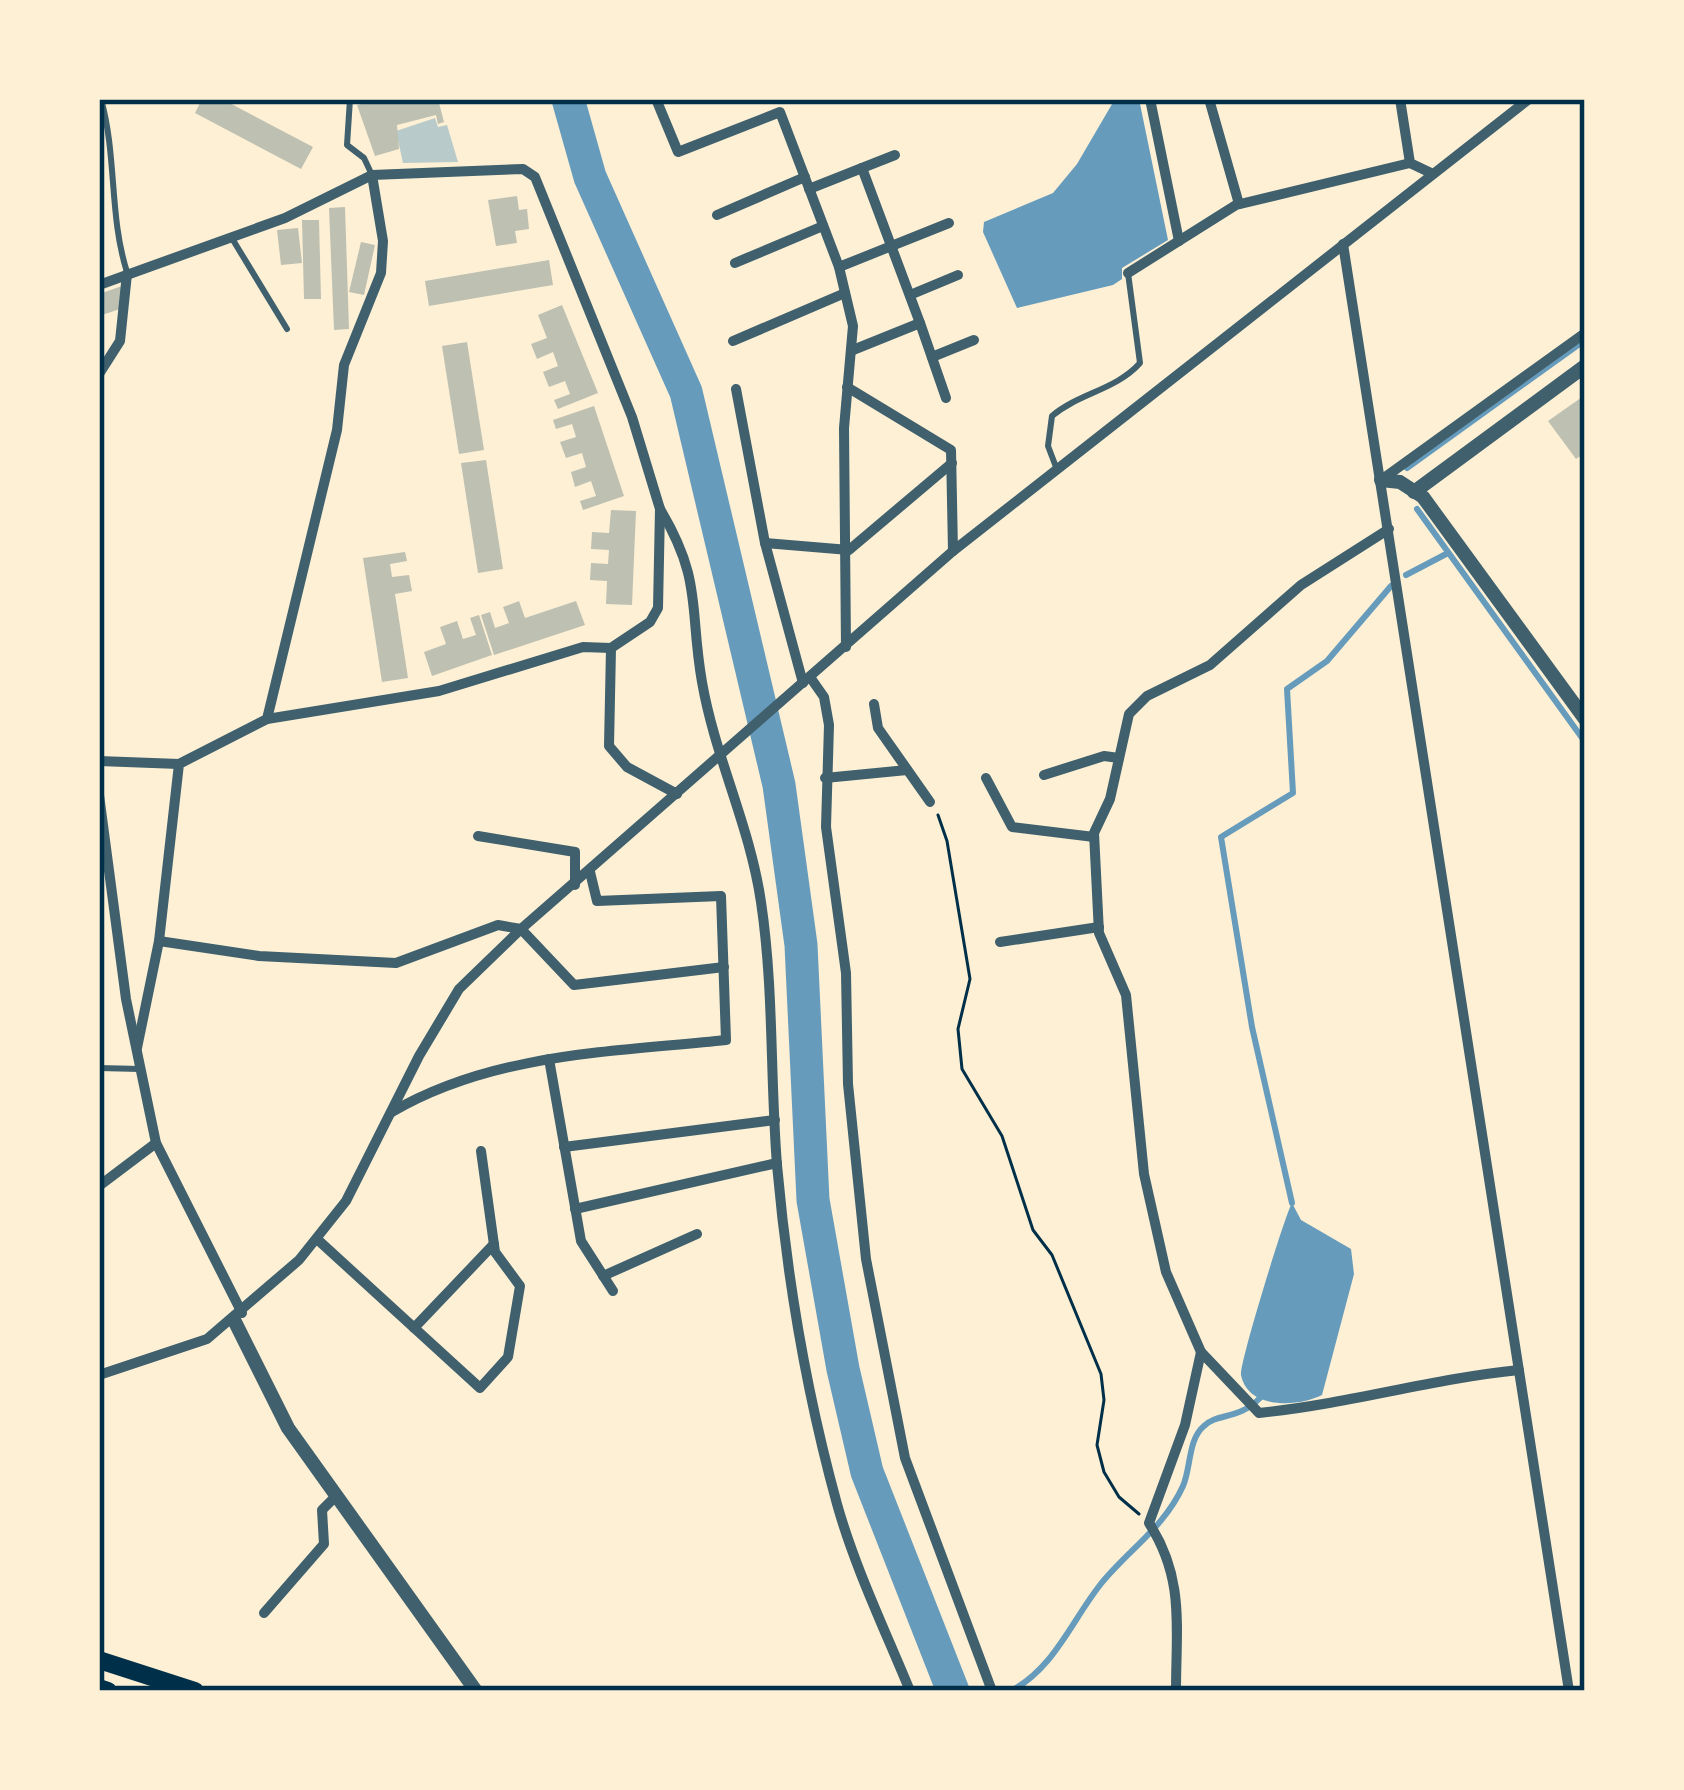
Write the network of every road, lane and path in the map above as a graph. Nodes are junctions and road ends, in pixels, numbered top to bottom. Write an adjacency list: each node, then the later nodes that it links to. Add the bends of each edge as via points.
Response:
1 (100, 99): 24 (lane, via 114,233)
2 (350, 99): 12 (lane, via 347,145)
3 (656, 99): 13 (street, via 678,152 780,112)
4 (1150, 99): 19 (street)
5 (1209, 99): 14 (street)
6 (1400, 99): 9 (street)
7 (1529, 99): 11 (street)
8 (895, 155): 10 (street)
9 (1411, 163): 11 (street); 14 (street)
10 (862, 168): 13 (street); 21 (street)
11 (1431, 173): 20 (street)
12 (372, 176): 18 (street); 46 (street, via 523,169 535,177 632,417); 55 (street, via 381,273 344,365 337,430)
13 (807, 183): 15 (street); 17 (street)
14 (1239, 204): 19 (street)
15 (717, 215)
16 (949, 223): 21 (street)
17 (823, 226): 22 (street); 23 (street)
18 (232, 237): 24 (street); 31 (lane)
19 (1179, 241): 25 (street)
20 (1343, 244): 43 (street); 44 (street)
21 (892, 248): 23 (street); 29 (street)
22 (735, 262)
23 (839, 267): 28 (street)
24 (127, 274): 27 (street); 38 (street, via 120,341)
25 (1127, 274): 43 (lane, via 1140,363 1052,416 1048,446)
26 (958, 275): 29 (street)
27 (99, 285)
28 (845, 293): 34 (street); 35 (street)
29 (910, 295): 30 (street)
30 (920, 323): 35 (street); 36 (street)
31 (287, 329)
32 (1585, 333): 44 (street)
33 (974, 340): 36 (street)
34 (733, 341)
35 (853, 350): 39 (street)
36 (932, 357): 41 (street)
37 (1585, 366): 45 (street)
38 (99, 374)
39 (847, 387): 42 (street, via 952,450); 49 (street)
40 (736, 388): 48 (street)
41 (946, 398)
42 (952, 463): 49 (street); 50 (street)
43 (1056, 467): 50 (street)
44 (1381, 480): 45 (street); 47 (street)
45 (1414, 492): 56 (street)
46 (660, 509): 52 (street, via 658,608); 57 (street, via 693,585 702,682)
47 (1389, 529): 58 (street, via 1301,585 1210,665 1147,696 1129,714); 98 (street)
48 (766, 543): 49 (street); 53 (street)
49 (849, 550): 51 (street)
50 (952, 551): 51 (street)
51 (846, 647): 53 (street)
52 (611, 648): 55 (street, via 583,646 440,691); 65 (street, via 609,746 627,767)
53 (807, 680): 57 (street); 63 (street, via 824,697)
54 (874, 704): 61 (street, via 878,728)
55 (267, 719): 60 (street)
56 (1585, 719)
57 (724, 752): 65 (street); 83 (street, via 766,933)
58 (1119, 758): 62 (street); 69 (street)
59 (99, 761): 60 (street)
60 (179, 764): 75 (street)
61 (907, 770): 63 (street); 67 (street)
62 (1044, 775)
63 (825, 778): 109 (street, via 866,1259 905,1458)
64 (986, 778): 69 (street, via 1012,827)
65 (677, 794): 70 (street)
66 (99, 795): 71 (street)
67 (930, 802): 101 (path, via 947,841 970,979 958,1029 962,1069 1002,1136 1033,1230 1052,1255 1101,1374 1097,1445 1104,1472)
68 (478, 836): 72 (street, via 575,852)
69 (1094, 837): 73 (street)
70 (590, 872): 72 (street); 77 (street, via 597,901 721,896)
71 (104, 876): 78 (street)
72 (575, 885): 74 (street)
73 (1099, 927): 76 (street); 97 (street, via 1126,995 1144,1174 1166,1272)
74 (521, 929): 75 (street, via 498,926 396,963); 77 (street, via 574,986); 82 (street, via 459,989)
75 (159, 941): 78 (street)
76 (1000, 942)
77 (724, 967): 79 (street, via 726,1040)
78 (137, 1048): 81 (street)
79 (549, 1059): 82 (street, via 465,1076); 85 (street)
80 (99, 1068): 81 (lane)
81 (140, 1069): 84 (street)
82 (392, 1112): 91 (street)
83 (775, 1120): 85 (street); 87 (street)
84 (156, 1143): 88 (street); 95 (street)
85 (564, 1147): 89 (street)
86 (481, 1151): 92 (street)
87 (777, 1163): 89 (street); 108 (street, via 797,1316 838,1506)
88 (99, 1186)
89 (575, 1209): 93 (street, via 580,1241)
90 (697, 1234): 93 (street)
91 (318, 1240): 95 (street); 96 (street)
92 (494, 1244): 96 (street); 96 (street, via 520,1286 508,1357 480,1388)
93 (603, 1276): 94 (street)
94 (613, 1291)
95 (238, 1317): 99 (street, via 207,1339); 100 (street, via 288,1428)
96 (414, 1328)
97 (1202, 1352): 98 (street, via 1259,1412 1341,1405 1438,1378); 101 (street)
98 (1519, 1370): 111 (street)
99 (99, 1375)
100 (336, 1496): 102 (street, via 322,1510 325,1544); 107 (street)
101 (1153, 1529): 110 (street, via 1176,1583)
102 (264, 1613)
103 (99, 1660): 106 (highway)
104 (99, 1688): 105 (highway)
105 (109, 1691)
106 (195, 1691)
107 (476, 1691)
108 (910, 1691)
109 (992, 1691)
110 (1176, 1691)
111 (1569, 1691)

